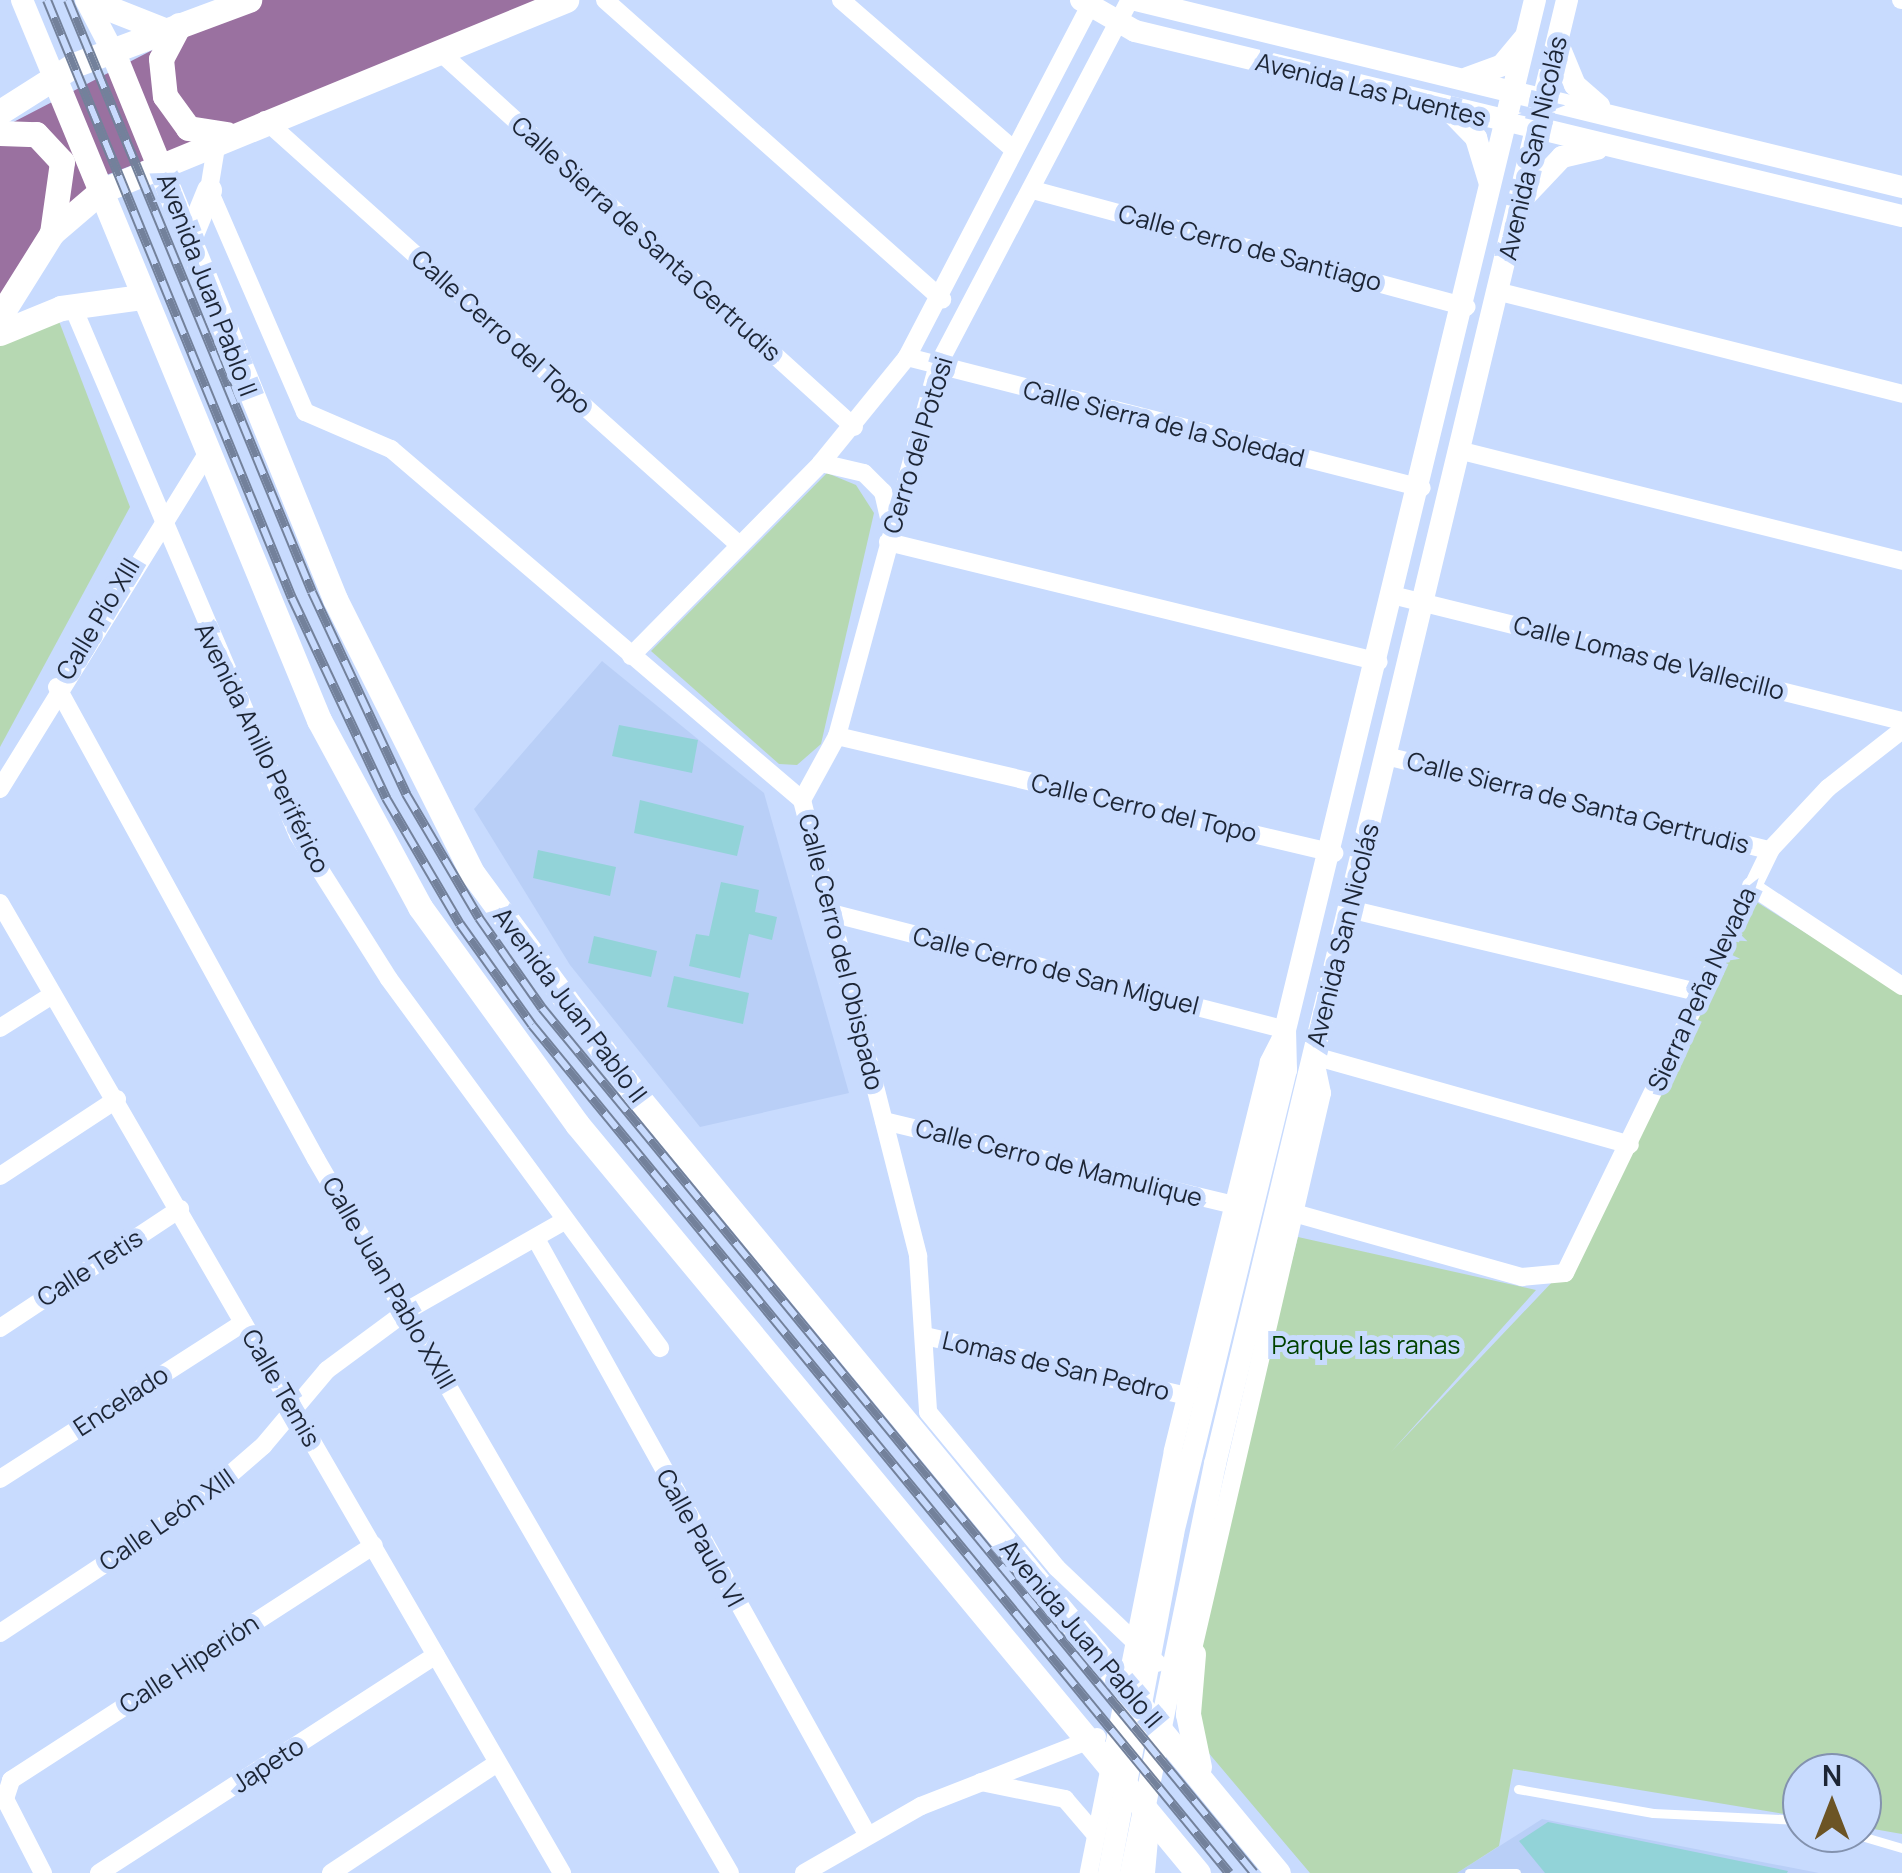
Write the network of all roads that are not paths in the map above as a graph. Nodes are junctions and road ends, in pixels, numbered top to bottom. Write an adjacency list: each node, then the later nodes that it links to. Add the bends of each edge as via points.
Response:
1 (22, 0): 19 (street)
2 (87, 0): 13 (main road); 17 (street, Avenida Juan Pablo II)
3 (249, 0): 11 (main road)
4 (566, 0): 16 (main road)
5 (604, 0): 44 (street)
6 (841, 0): 31 (street)
7 (1133, 0): 12 (street, Cerro del Potosi); 18 (street, Avenida Las Puentes)
8 (1535, 0): 14 (street, Avenida San Nicolás)
9 (1567, 0): 15 (street, Avenida San Nicolás)
10 (1088, 3): 12 (street, Avenida Las Puentes); 31 (street, Cerro del Potosi)
11 (215, 6): 13 (main road)
12 (1120, 24): 22 (street, Avenida Las Puentes); 36 (street, Cerro del Potosi)
13 (170, 33): 17 (main road); 29 (main road, via 165,96 188,128)
14 (1527, 35): 18 (street, via 1502,64); 20 (street, Avenida San Nicolás)
15 (1558, 44): 21 (street, Avenida San Nicolás); 23 (street, via 1574,85)
16 (439, 51): 25 (main road); 52 (street, Calle Sierra de Santa Gertrudis)
17 (115, 56): 19 (main road); 32 (main road, Avenida Juan Pablo II)
18 (1466, 79): 20 (street, Avenida Las Puentes)
19 (55, 80): 24 (main road); 33 (main road)
20 (1514, 90): 21 (street, Avenida Las Puentes); 26 (street, Avenida San Nicolás)
21 (1546, 96): 23 (street, Avenida Las Puentes); 27 (street, Avenida San Nicolás)
22 (1450, 110): 26 (street, Avenida Las Puentes); 37 (street, via 1476,138)
23 (1606, 111): 34 (street, Avenida Las Puentes)
24 (0, 112)
25 (265, 120): 29 (main road); 59 (street, Calle Cerro del Topo)
26 (1507, 124): 27 (street, Avenida Las Puentes); 37 (street, Avenida San Nicolás)
27 (1537, 130): 30 (street, Avenida Las Puentes); 38 (street, Avenida San Nicolás)
28 (0, 133): 40 (main road, via 23,130 54,148 64,177)
29 (218, 136): 32 (main road); 35 (street)
30 (1614, 148): 38 (street, via 1562,157); 39 (street, Avenida Las Puentes)
31 (1014, 150): 44 (street, Cerro del Potosi)
32 (158, 159): 33 (main road); 41 (main road, Avenida Juan Pablo II)
33 (99, 185): 40 (main road); 43 (main road)
34 (1902, 187)
35 (209, 190): 41 (main road); 63 (street, Calle Cerro del Obispado, via 305,412 391,448)
36 (1033, 190): 46 (street, Calle Cerro de Santiago); 50 (street, Cerro del Potosi)
37 (1491, 198): 46 (street, Avenida San Nicolás)
38 (1520, 206): 42 (street, Avenida San Nicolás)
39 (1902, 216)
40 (56, 221): 47 (main road)
41 (189, 239): 106 (main road, Avenida Juan Pablo II, via 374,688 474,874 632,1090)
42 (1500, 292): 51 (street); 53 (street, Avenida San Nicolás)
43 (141, 297): 45 (main road); 54 (main road)
44 (942, 299): 49 (street, Cerro del Potosi)
45 (72, 306): 48 (main road); 57 (street, Avenida Anillo Periférico)
46 (1466, 307): 56 (street, Avenida San Nicolás)
47 (0, 316)
48 (0, 333)
49 (907, 357): 50 (street, Calle Sierra de la Soledad); 52 (street, Cerro del Potosi)
50 (937, 367): 56 (street, Calle Sierra de la Soledad); 58 (street, Cerro del Potosi)
51 (1902, 392)
52 (854, 427): 55 (street, Cerro del Potosi)
53 (1462, 450): 60 (street); 62 (street, Avenida San Nicolás)
54 (206, 455): 57 (street, Calle Pío XIII); 109 (main road, via 319,720 459,966 577,1124)
55 (821, 463): 58 (street, via 877,484); 59 (street, Cerro del Potosi)
56 (1422, 488): 61 (street, Avenida San Nicolás)
57 (157, 522): 65 (street, Calle Pío XIII); 91 (street, Avenida Anillo Periférico, via 252,738 342,911)
58 (889, 532): 64 (street); 68 (street, Cerro del Potosi)
59 (738, 544): 63 (street, Cerro del Potosi)
60 (1902, 561)
61 (1396, 596): 62 (street, Calle Lomas de Vallecillo); 64 (street, Avenida San Nicolás)
62 (1424, 602): 66 (street, Calle Lomas de Vallecillo); 69 (street, Avenida San Nicolás)
63 (631, 656): 71 (street, Calle Cerro del Obispado)
64 (1378, 662): 73 (street, Avenida San Nicolás)
65 (58, 688): 70 (street, Calle Pío XIII); 93 (street, Calle Juan Pablo XXIII)
66 (1902, 721)
67 (1902, 730): 72 (street, Sierra Peña Nevada, via 1828,788)
68 (837, 736): 71 (street, Cerro del Potosi); 73 (street, Calle Cerro del Topo)
69 (1386, 756): 72 (street, Calle Sierra de Santa Gertrudis); 76 (street, Avenida San Nicolás)
70 (0, 790)
71 (802, 800): 77 (street, Calle Cerro del Obispado)
72 (1770, 850): 74 (street, Sierra Peña Nevada)
73 (1334, 853): 82 (street, Avenida San Nicolás)
74 (1750, 886): 78 (street); 79 (street, Sierra Peña Nevada)
75 (0, 903): 80 (street, Calle Temis)
76 (1348, 909): 79 (street); 83 (street, Avenida San Nicolás)
77 (827, 912): 82 (street, Calle Cerro de San Miguel); 85 (street, Calle Cerro del Obispado)
78 (1902, 986)
79 (1698, 992): 86 (street, Sierra Peña Nevada)
80 (52, 995): 81 (street); 84 (street, Calle Temis)
81 (0, 1028)
82 (1285, 1030): 88 (street); 127 (street, Avenida San Nicolás, via 1286,1070 1174,1533)
83 (1314, 1056): 86 (street); 90 (street, via 1322,1093); 119 (street, Avenida San Nicolás, via 1215,1464)
84 (117, 1100): 87 (street); 89 (street, Calle Temis)
85 (884, 1121): 88 (street, Calle Cerro de Mamulique); 96 (street, Calle Cerro del Obispado, via 918,1256)
86 (1630, 1144): 90 (street, Sierra Peña Nevada, via 1573,1260 1548,1281)
87 (0, 1176)
88 (1232, 1206): 98 (street)
89 (180, 1209): 94 (street, Calle Temis); 95 (street, Calle Tetis)
90 (1294, 1214): 105 (street)
91 (564, 1221): 92 (street, Calle León XIII); 97 (street, Avenida Anillo Periférico)
92 (536, 1239): 93 (street, Calle León XIII); 117 (street, Calle Paulo VI)
93 (408, 1310): 99 (street, Calle León XIII, via 328,1370); 124 (street, Calle Juan Pablo XXIII)
94 (243, 1322): 99 (street, Calle Temis); 100 (street, Encelado)
95 (0, 1328)
96 (925, 1336): 98 (street, Lomas de San Pedro); 103 (street, Calle Cerro del Obispado, via 928,1412)
97 (660, 1348)
98 (1187, 1396): 103 (street)
99 (292, 1410): 101 (street, Calle Temis); 102 (street, Calle León XIII, via 196,1504)
100 (0, 1479)
101 (374, 1545): 104 (street, Calle Temis); 120 (street, Calle Hiperión, via 6,1785 5,1799)
102 (0, 1633)
103 (1133, 1648): 105 (street); 106 (street)
104 (436, 1655): 111 (street, Calle Temis); 121 (street, Japeto)
105 (1189, 1665): 108 (street); 113 (main road, via 1189,1733)
106 (1123, 1688): 107 (street); 108 (main road, Avenida Juan Pablo II)
107 (1112, 1732): 108 (street); 109 (street); 110 (street)
108 (1165, 1734): 113 (main road, Avenida Juan Pablo II); 115 (street)
109 (1087, 1740): 110 (main road); 112 (street)
110 (1105, 1762): 115 (main road); 118 (street)
111 (497, 1763): 122 (street); 123 (street, Calle Temis)
112 (980, 1782): 117 (street); 118 (street, via 1052,1793)
113 (1204, 1782): 129 (main road, Avenida Juan Pablo II)
114 (1518, 1789): 116 (lane, via 1653,1813)
115 (1151, 1819): 119 (street); 128 (main road)
116 (1782, 1819)
117 (867, 1834): 125 (street)
118 (1094, 1843): 119 (street, via 1123,1847); 126 (street)
119 (1141, 1871)
120 (42, 1873)
121 (99, 1873)
122 (331, 1873)
123 (562, 1873)
124 (730, 1873)
125 (804, 1873)
126 (1089, 1873)
127 (1108, 1873)
128 (1198, 1873)
129 (1278, 1873)
130 (1469, 1873): 131 (lane)
131 (1516, 1873)

